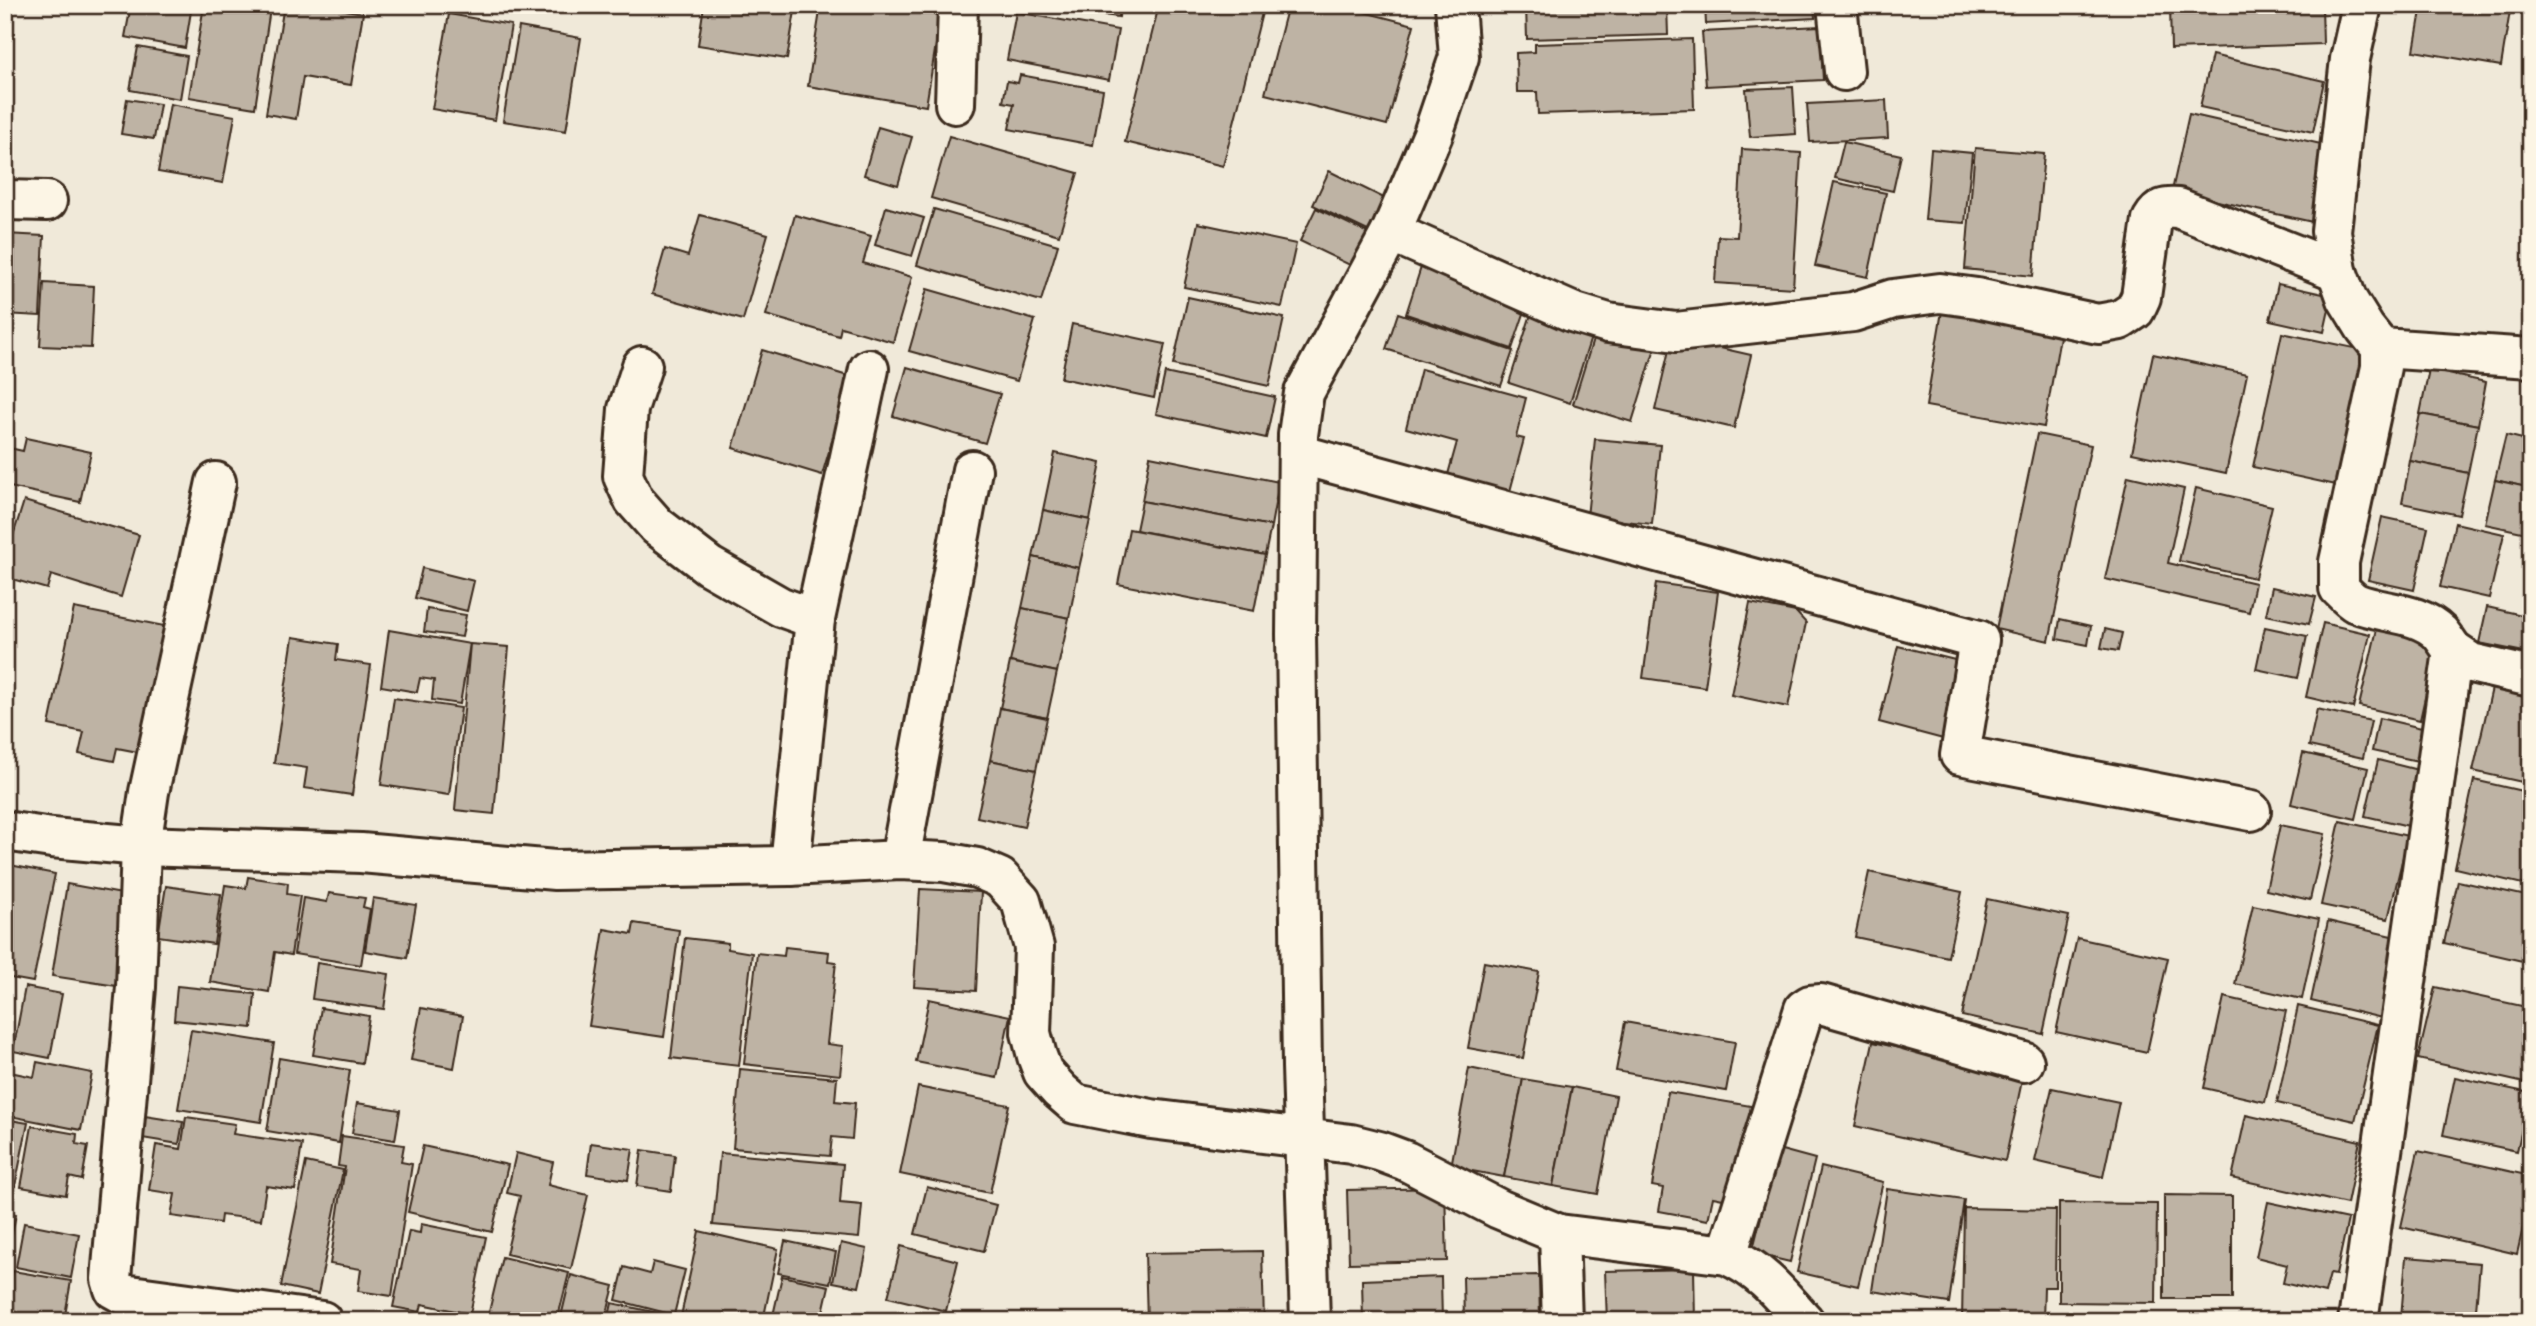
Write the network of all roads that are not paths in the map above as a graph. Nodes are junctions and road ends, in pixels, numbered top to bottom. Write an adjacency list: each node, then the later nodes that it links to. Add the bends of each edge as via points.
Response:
1 (958, 5): 6 (street)
2 (1455, 5): 9 (street, via 1459,57 1433,134)
3 (1837, 5): 5 (street)
4 (2362, 5): 10 (street, via 2350,59 2331,231)
5 (1844, 71)
6 (955, 104)
7 (5, 200): 8 (street)
8 (47, 201)
9 (1391, 232): 10 (street, via 1572,312 1608,323 1676,332 1853,312 1893,299 1940,293 2098,324 2120,320 2135,310 2141,296 2152,220 2164,207 2178,208); 15 (street, via 1304,393)
10 (2337, 271): 11 (street, via 2347,299)
11 (2381, 348): 12 (street); 19 (street, via 2381,367 2339,562 2339,588 2353,602 2408,615 2428,625)
12 (2531, 359)
13 (642, 366): 18 (street, via 628,409 623,476 634,500 657,526 709,566 782,607)
14 (869, 369): 18 (street)
15 (1297, 454): 21 (street, via 1979,640 1960,755); 27 (street)
16 (972, 470): 24 (street)
17 (216, 482): 23 (street)
18 (815, 618): 25 (street)
19 (2453, 652): 20 (street, via 2471,663); 35 (street)
20 (2531, 677)
21 (2251, 811)
22 (5, 831): 23 (street)
23 (141, 846): 25 (street, via 361,853 555,870); 30 (street, via 136,987 111,1283 123,1294)
24 (900, 860): 25 (street); 27 (street, via 977,868 999,878 1021,901 1034,947 1031,1033 1037,1056 1043,1072 1075,1104)
25 (790, 866)
26 (2024, 1062): 29 (street, via 1821,1004 1810,1005 1804,1009)
27 (1306, 1139): 28 (street, via 1351,1144 1406,1161); 31 (street)
28 (1559, 1234): 29 (street); 32 (street)
29 (1727, 1255): 33 (street, via 1767,1280)
30 (322, 1321)
31 (1310, 1321)
32 (1562, 1321)
33 (1804, 1321)
34 (2352, 1321): 35 (street)
35 (2358, 1321)

